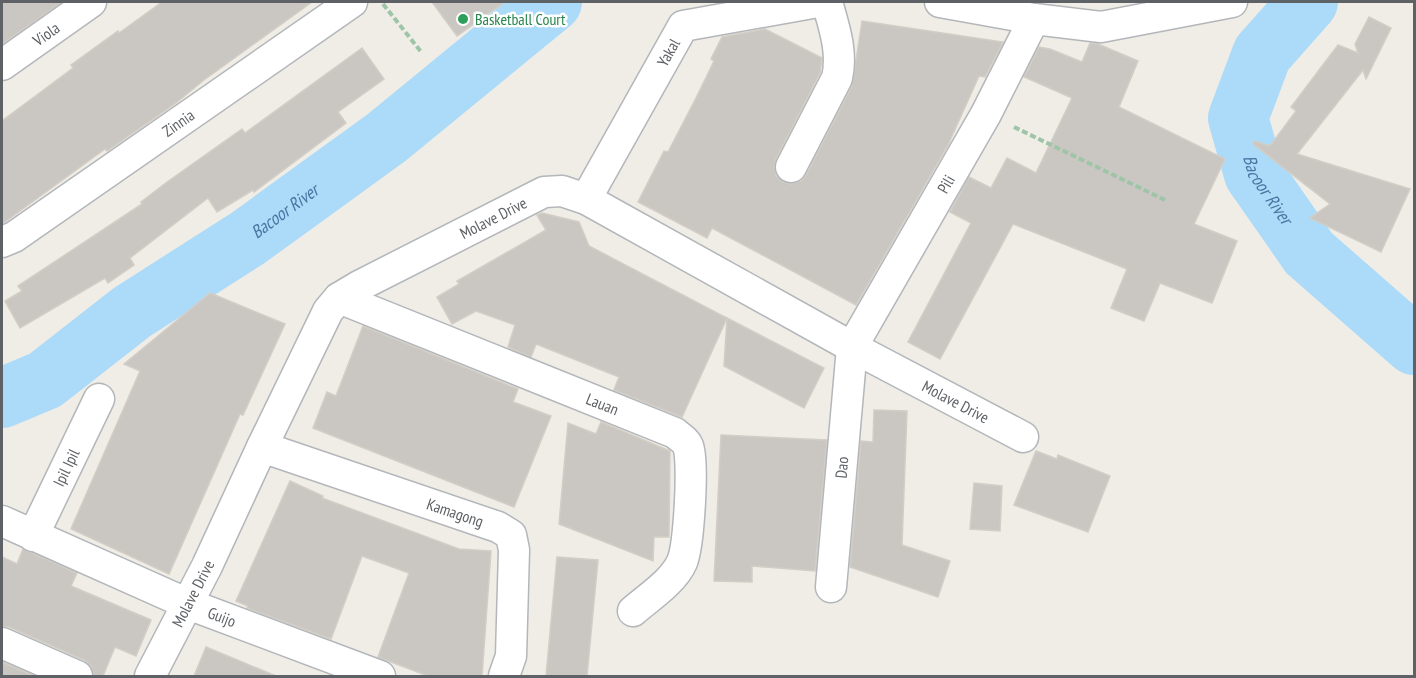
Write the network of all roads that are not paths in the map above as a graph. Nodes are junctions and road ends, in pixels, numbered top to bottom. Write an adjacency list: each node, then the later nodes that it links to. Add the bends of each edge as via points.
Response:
1 (91, 2): 8 (street, Viola)
2 (352, 2): 11 (street, Zinnia)
3 (818, 2): 10 (street, Yakal, via 683,26)
4 (827, 2): 9 (street, via 840,53 839,73)
5 (940, 2): 7 (street)
6 (1232, 2): 7 (street, via 1101,27)
7 (1034, 19): 13 (street, Pili, via 986,114)
8 (2, 65)
9 (791, 168)
10 (586, 199): 12 (street, Molave Drive, via 562,191 544,192); 13 (street, Molave Drive)
11 (2, 242)
12 (339, 298): 16 (street, Molave Drive, via 328,310); 21 (street, Lauan, via 675,433 687,443 691,458 682,561 673,576)
13 (852, 347): 15 (street, Molave Drive); 19 (street, Dao)
14 (99, 399): 18 (street, Ipil Ipil)
15 (1023, 437)
16 (262, 447): 20 (street, Molave Drive); 26 (street, Kamagong, via 511,535 511,656)
17 (2, 521): 18 (street, Guijo)
18 (33, 536): 20 (street, Guijo)
19 (831, 587)
20 (188, 604): 24 (street, Molave Drive); 25 (street, Guijo)
21 (633, 611)
22 (2, 643): 23 (street)
23 (77, 676)
24 (150, 676)
25 (380, 676)
26 (504, 676)

